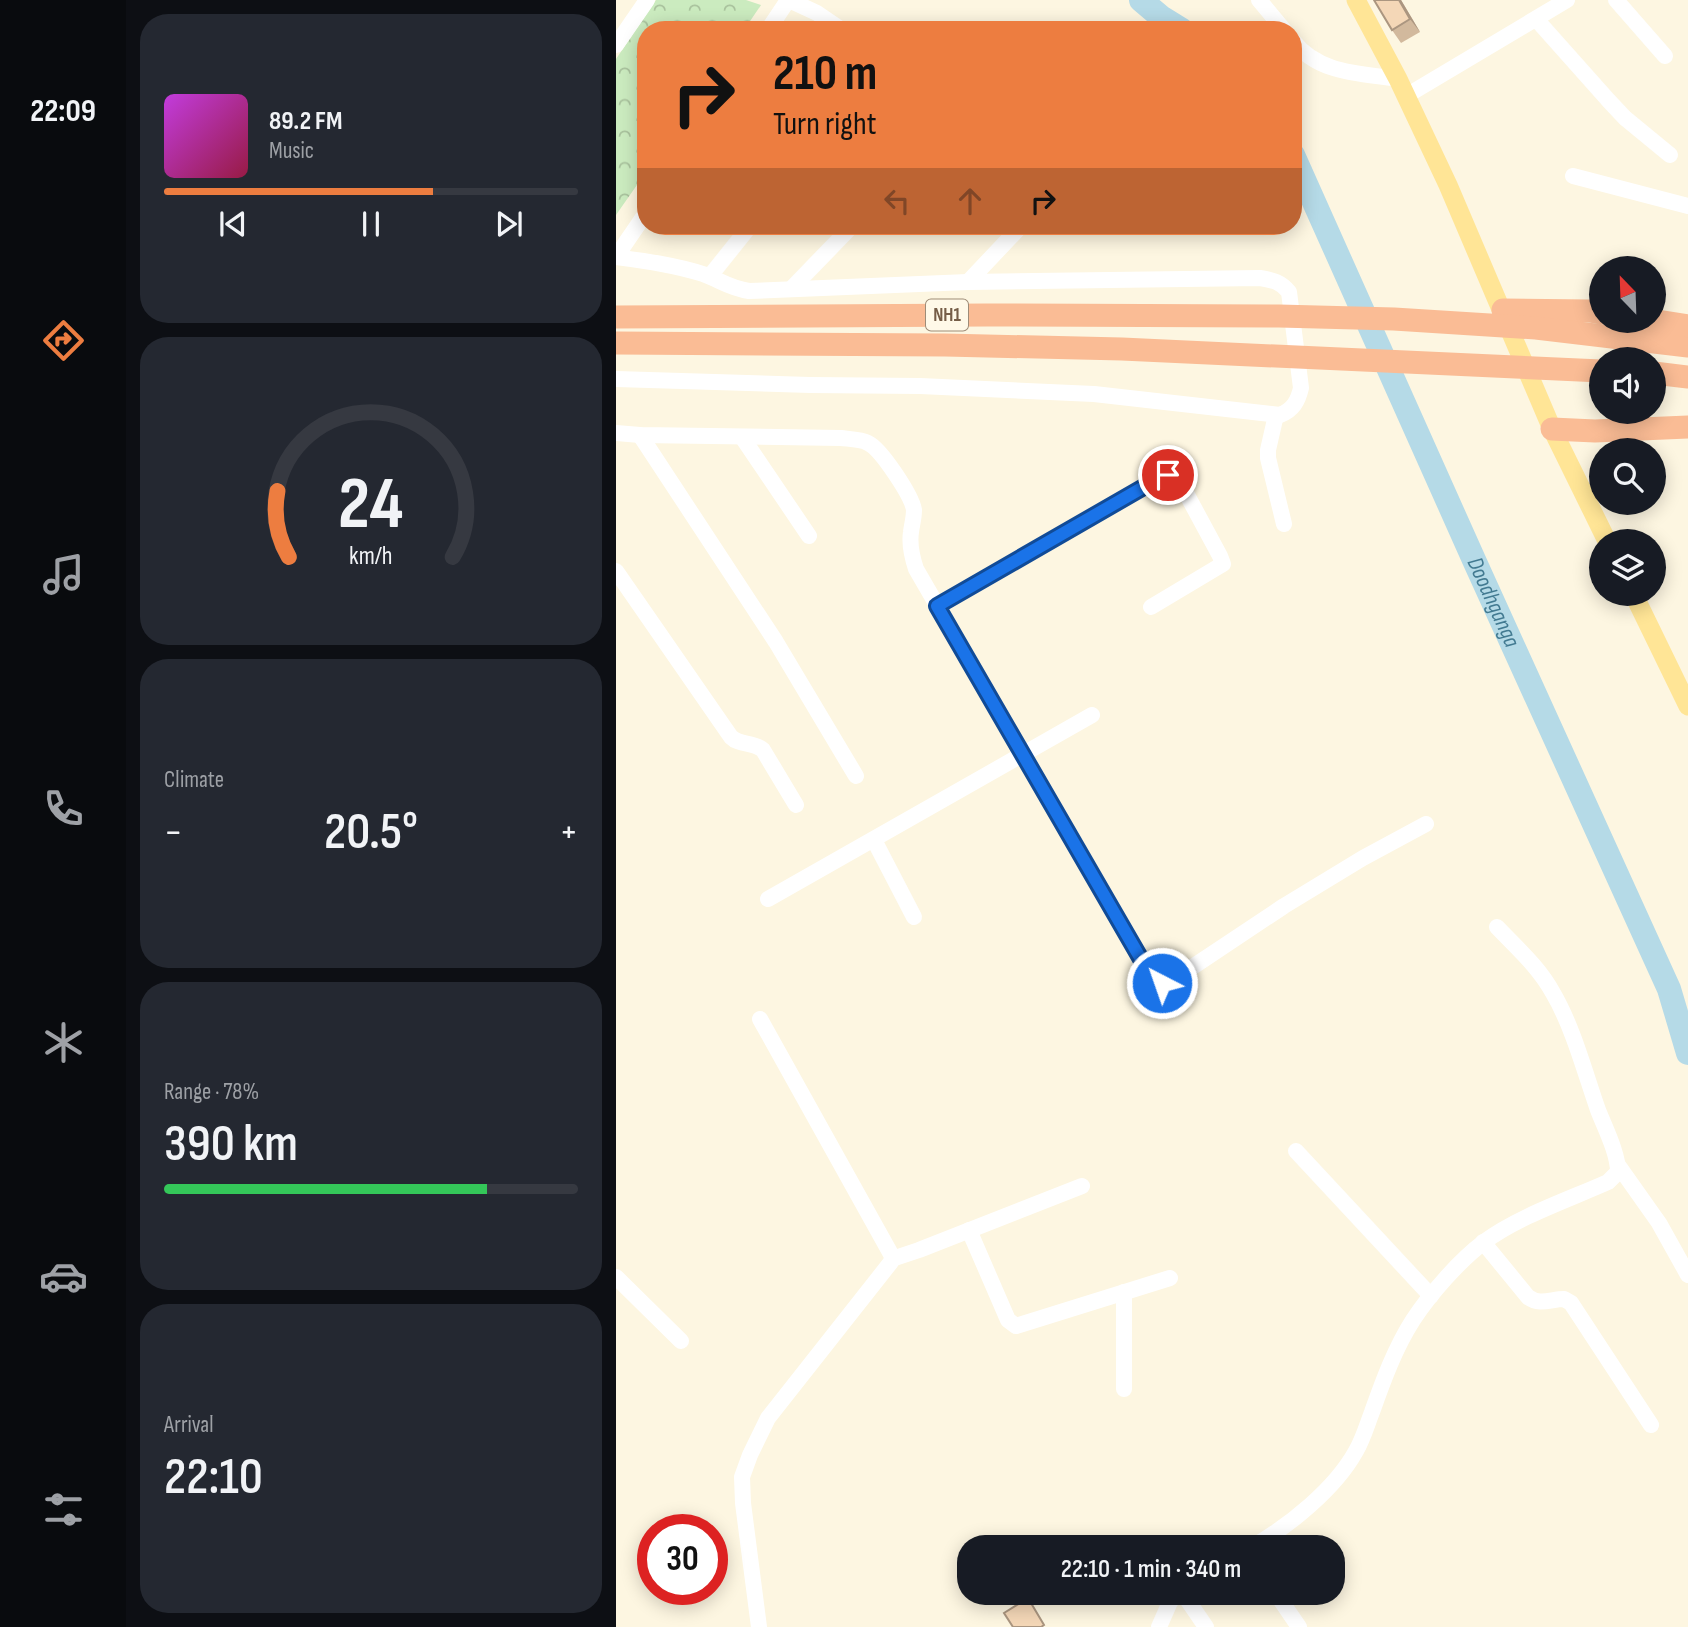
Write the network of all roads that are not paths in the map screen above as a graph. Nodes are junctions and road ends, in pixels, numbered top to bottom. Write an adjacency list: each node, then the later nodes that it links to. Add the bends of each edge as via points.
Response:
1 (647, 0): 11 (street)
2 (788, 0): 8 (street); 9 (street)
3 (1259, 0): 10 (street)
4 (1356, 0): 14 (main road)
5 (1567, 0): 7 (street)
6 (1616, 0): 13 (street)
7 (1536, 19): 14 (street); 15 (street, via 1609,102)
8 (774, 21)
9 (829, 21)
10 (1276, 21)
11 (616, 45)
12 (1302, 52): 14 (street, via 1335,69)
13 (1665, 56)
14 (1402, 88): 26 (main road)
15 (1670, 155)
16 (1573, 176): 17 (street)
17 (1688, 206)
18 (637, 226): 22 (street)
19 (743, 235): 23 (street)
20 (843, 235): 25 (street)
21 (1012, 235): 24 (street)
22 (616, 257): 23 (street)
23 (710, 276): 25 (street, via 736,289)
24 (968, 282): 25 (street); 37 (street, via 1273,280 1289,292 1301,388 1293,408)
25 (791, 289)
26 (1503, 310): 27 (highway); 39 (main road)
27 (1589, 311)
28 (616, 317): 32 (highway, NH1, via 974,314 1394,319 1536,328)
29 (1666, 322): 30 (highway)
30 (1688, 326)
31 (616, 343): 33 (highway, NH1, via 1122,349)
32 (1688, 346)
33 (1589, 370)
34 (1666, 375): 35 (highway)
35 (1688, 377)
36 (616, 379): 37 (street, via 1094,394)
37 (1276, 415): 43 (street, via 1268,458)
38 (1688, 427): 39 (highway)
39 (1552, 429): 44 (main road)
40 (616, 433): 41 (street)
41 (640, 435): 42 (street); 53 (street, via 776,642)
42 (743, 437): 45 (street); 47 (street, via 856,440 881,453 914,506 911,556)
43 (1284, 524)
44 (1601, 529)
45 (808, 536)
46 (617, 573): 54 (street, via 731,737 763,750)
47 (937, 606): 49 (street, via 1161,477 1172,475 1179,480 1223,564); 52 (street)
48 (1639, 606): 50 (main road)
49 (1151, 607)
50 (1688, 706)
51 (1092, 715): 52 (street)
52 (1022, 754): 55 (street, via 1149,973 1162,983); 56 (street)
53 (856, 776)
54 (796, 805)
55 (1426, 824)
56 (874, 840): 57 (street); 58 (street)
57 (768, 899)
58 (914, 917)
59 (1497, 927): 62 (street, via 1554,993)
60 (760, 1019): 66 (street)
61 (1296, 1151): 71 (street)
62 (1618, 1165): 65 (street, via 1618,1172 1608,1182); 67 (street)
63 (1082, 1186): 64 (street)
64 (969, 1230): 66 (street); 70 (street, via 1008,1320 1016,1326)
65 (1483, 1242): 71 (street); 74 (street, via 1534,1302 1568,1301)
66 (892, 1259): 79 (street, via 768,1418 742,1477)
67 (1688, 1275)
68 (616, 1278): 72 (street)
69 (1170, 1278): 70 (street)
70 (1124, 1292): 73 (street)
71 (1431, 1296): 75 (street, via 1400,1344 1345,1468)
72 (681, 1340)
73 (1124, 1389)
74 (1651, 1425)
75 (1273, 1535)
76 (1169, 1605): 80 (street)
77 (1190, 1605): 81 (street)
78 (1284, 1605): 82 (street)
79 (759, 1627)
80 (1159, 1627)
81 (1206, 1627)
82 (1298, 1627)

